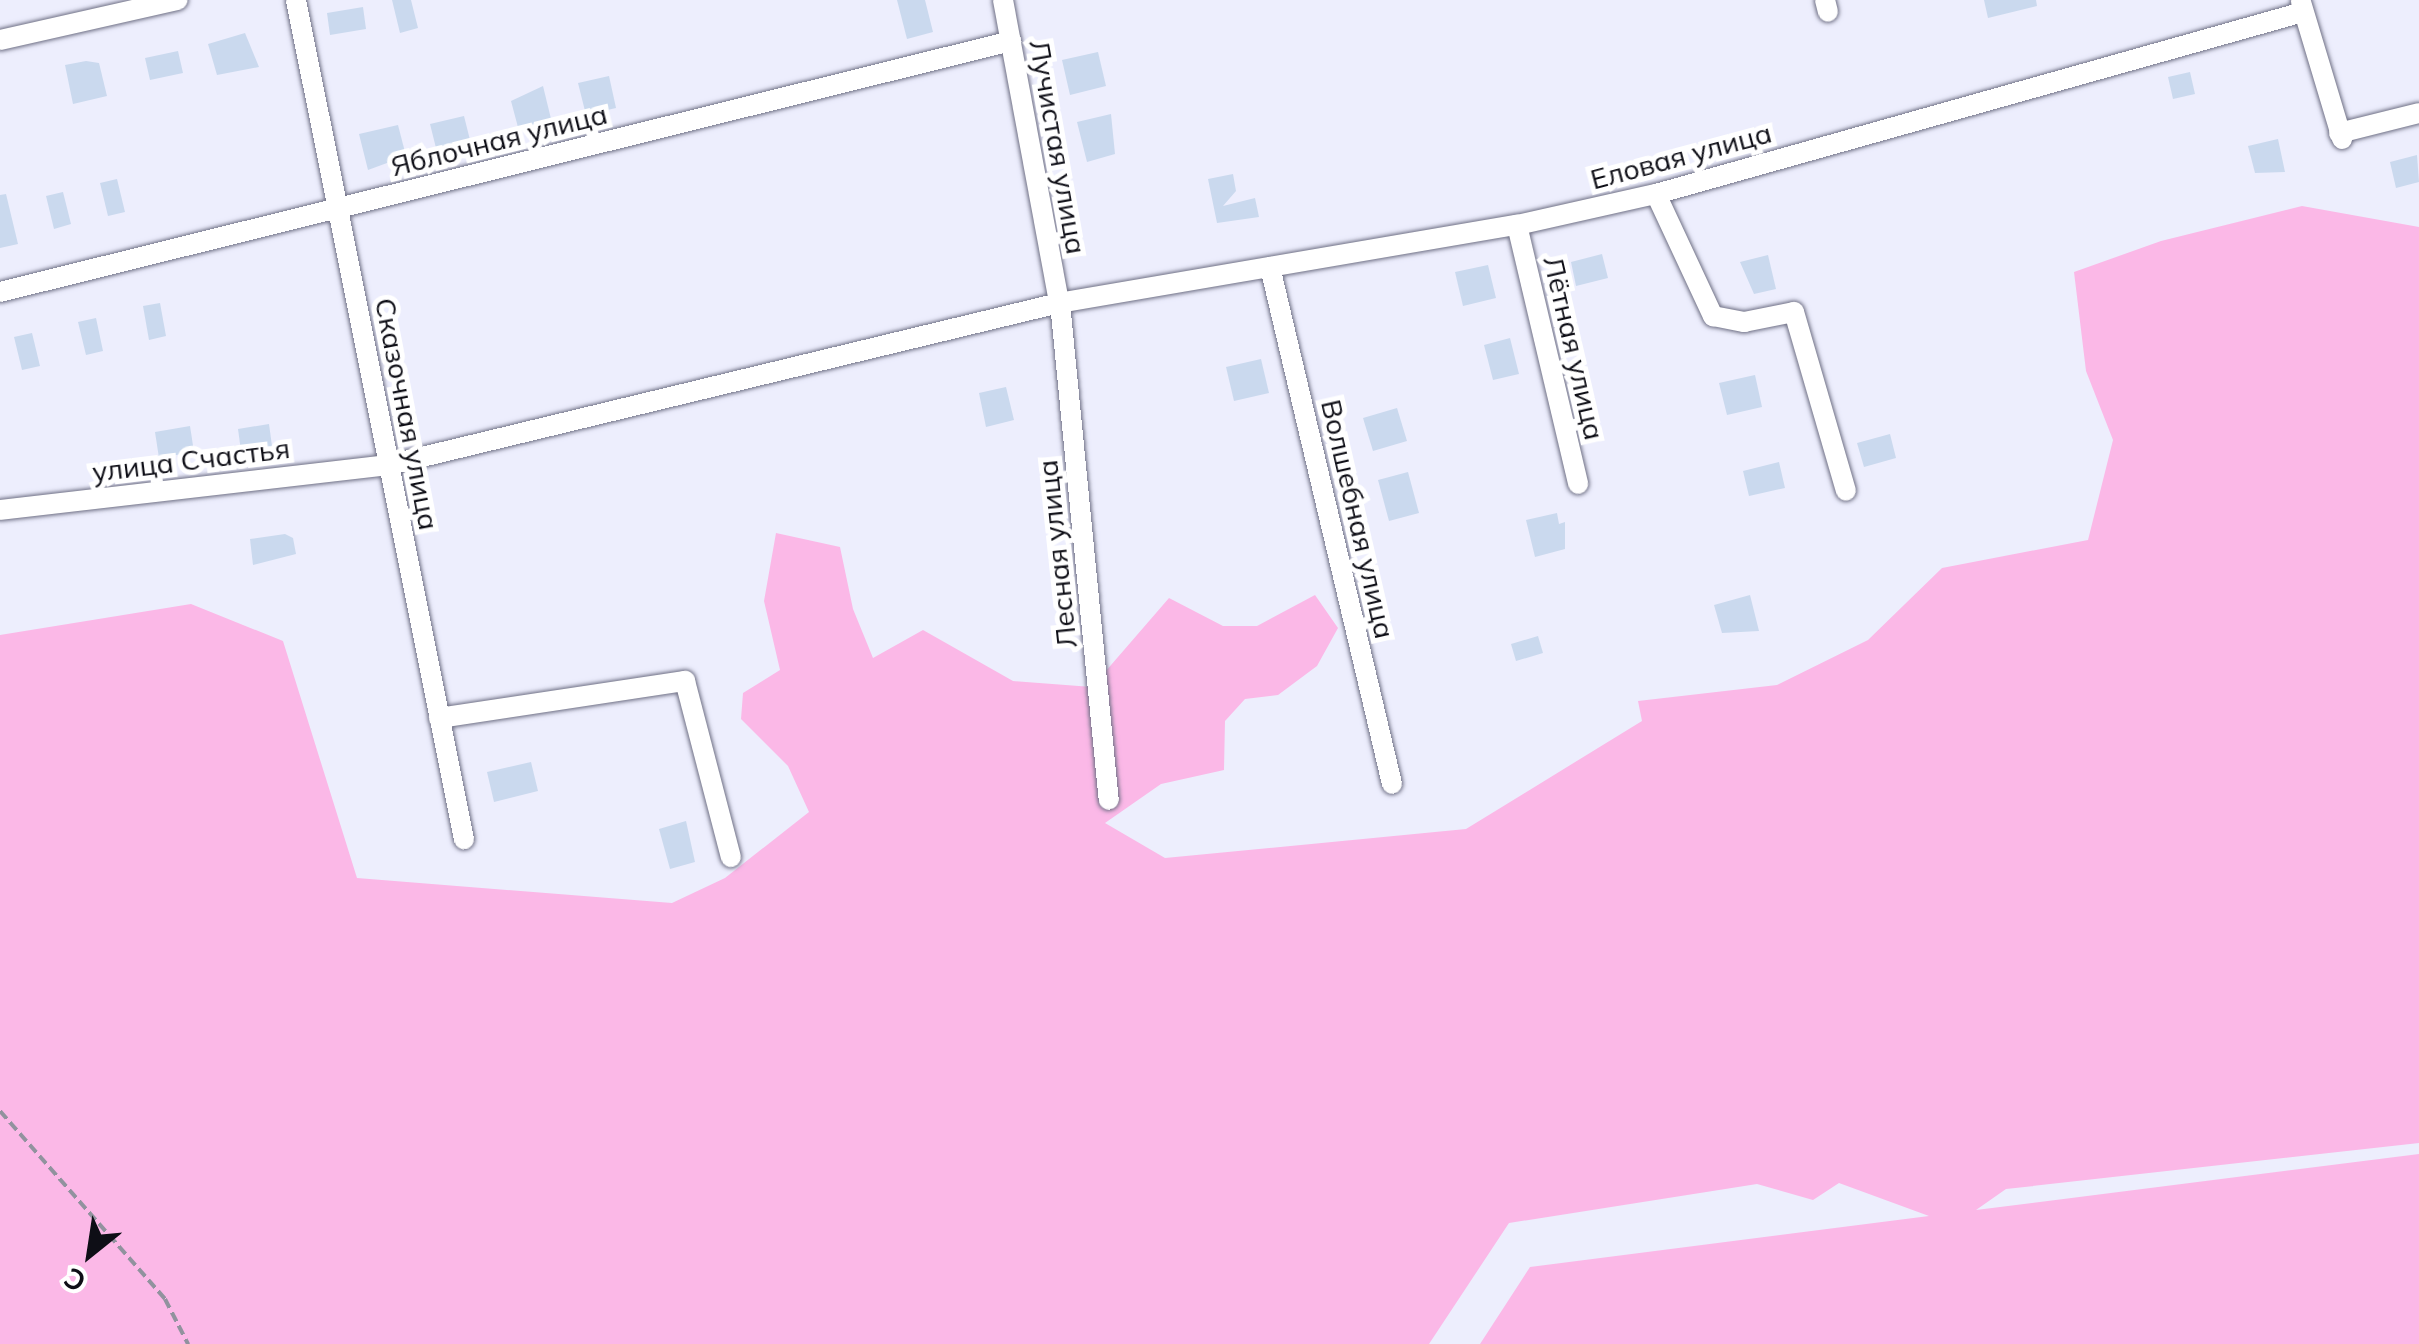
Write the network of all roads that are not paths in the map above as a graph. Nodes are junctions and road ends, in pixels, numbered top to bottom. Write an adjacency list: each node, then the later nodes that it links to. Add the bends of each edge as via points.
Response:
1 (178, 0): 5 (street)
2 (296, 0): 9 (street, Сказочная улица)
3 (1003, 0): 6 (street, Лучистая улица)
4 (2302, 6): 7 (street, via 2340,136); 8 (street, Еловая улица)
5 (0, 40)
6 (1010, 42): 9 (street, Яблочная улица); 13 (street, Лучистая улица)
7 (2419, 113)
8 (1656, 194): 10 (street, Еловая улица); 16 (street, via 1712,316 1744,322 1794,312)
9 (337, 208): 12 (street, Яблочная улица); 14 (street, Сказочная улица)
10 (1517, 225): 11 (street, Еловая улица); 15 (street, Лётная улица)
11 (1270, 267): 13 (street, Еловая улица); 19 (street, Волшебная улица)
12 (0, 292)
13 (1060, 303): 14 (street, улица Счастья); 20 (street, Лесная улица)
14 (389, 465): 17 (street, улица Счастья); 18 (street, Сказочная улица)
15 (1578, 484)
16 (1846, 492)
17 (0, 510)
18 (440, 718): 21 (street, Сказочная улица); 22 (street, via 685,681)
19 (1392, 784)
20 (1108, 800)
21 (464, 839)
22 (731, 857)

